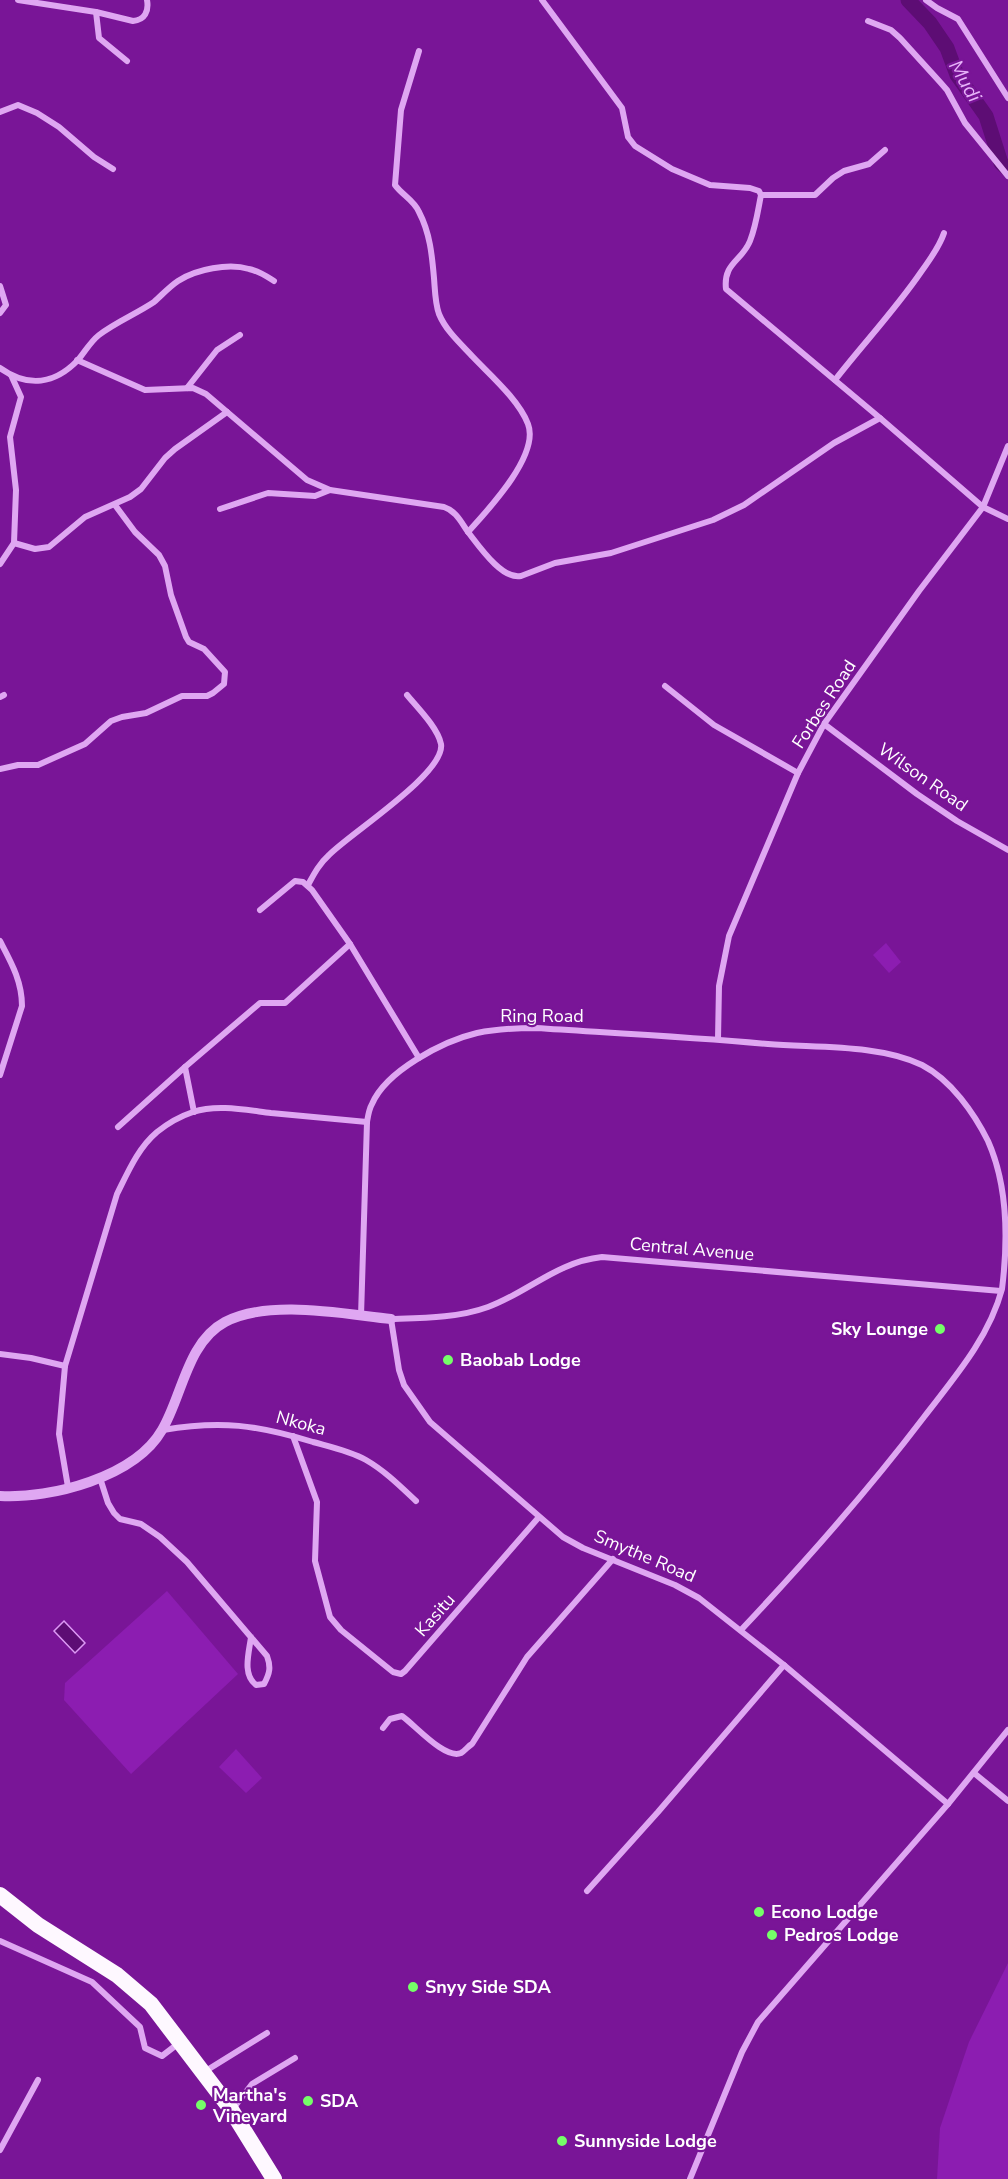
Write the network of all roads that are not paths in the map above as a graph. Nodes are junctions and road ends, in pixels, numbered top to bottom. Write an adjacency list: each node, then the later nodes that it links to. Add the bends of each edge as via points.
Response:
1 (18, 0): 5 (street)
2 (147, 0): 5 (street, via 145,17 139,20)
3 (542, 0): 14 (street, via 622,108 628,137 635,146 672,169 710,185 750,188)
4 (926, 0): 9 (street, via 958,19)
5 (96, 12): 8 (street, via 99,38)
6 (868, 21): 13 (street, via 891,30 940,82 965,123)
7 (419, 51): 35 (street, via 401,110 395,185 417,207 429,234 436,303 449,332 508,394 523,414 530,433 524,456 503,491)
8 (127, 61)
9 (1008, 98)
10 (0, 112): 12 (street, via 18,105 37,113)
11 (885, 150): 14 (street, via 869,164 833,178 815,195)
12 (113, 169)
13 (1008, 176)
14 (761, 195): 23 (street, via 749,244 732,263 725,277 726,289)
15 (944, 232): 23 (street, via 940,245 903,298)
16 (274, 281): 20 (street, via 247,268 193,273 97,336)
17 (0, 286): 18 (street, via 6,305)
18 (0, 313)
19 (240, 334): 24 (street, via 217,351)
20 (77, 360): 22 (street, via 47,381); 24 (street, via 144,390)
21 (0, 369): 22 (street)
22 (11, 375): 28 (street, via 21,397)
23 (835, 380): 26 (street)
24 (187, 388): 25 (street, via 206,394)
25 (227, 412): 30 (street, via 307,480); 31 (street, via 175,449 141,489)
26 (880, 418): 32 (street); 35 (street, via 834,443 744,505 713,520 611,553 567,559 515,578 486,555)
27 (0, 436): 28 (street)
28 (10, 437): 36 (street, via 16,490)
29 (1008, 446): 32 (street, Forbes Road)
30 (330, 490): 33 (street, via 315,496 268,493); 35 (street, via 444,507)
31 (115, 505): 36 (street, via 85,517 49,547 34,549); 41 (street, via 159,555 186,637 204,649 225,672 224,684 207,696 182,696 146,713 111,721 85,744 38,765)
32 (983, 507): 34 (street); 40 (street, Forbes Road)
33 (220, 509)
34 (1008, 519)
35 (468, 532)
36 (14, 543): 37 (street)
37 (0, 564)
38 (665, 686): 42 (street, via 714,725)
39 (407, 695): 44 (street, via 437,734 442,745 440,755 408,791 329,854)
40 (824, 724): 42 (street, Forbes Road); 43 (street, Wilson Road, via 933,804)
41 (0, 769)
42 (798, 774): 48 (street, Forbes Road, via 729,936 719,986)
43 (1008, 850)
44 (308, 885): 45 (street, via 295,881); 47 (street)
45 (260, 910)
46 (0, 940): 51 (street, via 17,973 22,1006)
47 (350, 944): 49 (street); 50 (street, via 285,1003 260,1003)
48 (718, 1039): 49 (street, Ring Road, via 508,1028 476,1034); 55 (street, Ring Road, via 899,1056 939,1075 980,1125 995,1155 1007,1201 1008,1260)
49 (419, 1058): 53 (street, Ring Road, via 393,1076 380,1091 371,1104)
50 (185, 1067): 52 (street); 54 (street)
51 (0, 1075)
52 (194, 1112): 53 (street, via 231,1109); 59 (street, via 157,1132 130,1168 117,1194)
53 (367, 1122): 56 (street, Ring Road)
54 (118, 1127)
55 (1001, 1290): 57 (street, Central Avenue, via 602,1257 566,1266 501,1302 473,1312); 68 (street, Ring Road, via 992,1316 963,1368 798,1570)
56 (360, 1316): 57 (street); 60 (street, via 284,1309 249,1313 226,1321 213,1331 190,1364)
57 (391, 1319): 66 (street, Smythe Road, via 402,1377 424,1415)
58 (0, 1354): 59 (street)
59 (64, 1366): 63 (street, via 59,1434)
60 (163, 1430): 61 (street, Nkoka, via 222,1424); 62 (street, via 137,1459)
61 (293, 1436): 65 (street, Nkoka, via 365,1460); 66 (street, Kasitu, via 317,1502 316,1570 330,1617 393,1672 405,1671)
62 (100, 1478): 63 (street); 69 (street, via 114,1513 160,1537 187,1562)
63 (68, 1487): 64 (street, via 16,1497)
64 (0, 1496)
65 (416, 1501)
66 (539, 1517): 67 (street, Smythe Road, via 573,1543)
67 (613, 1559): 68 (street, Smythe Road, via 699,1598); 71 (street, via 527,1657 472,1744 462,1753 450,1754 402,1716 390,1719)
68 (741, 1630): 70 (street, Smythe Road)
69 (251, 1637): 69 (street, via 270,1665 264,1684 256,1685 247,1673)
70 (784, 1665): 75 (street, Smythe Road); 76 (street)
71 (383, 1728)
72 (1008, 1730): 73 (street)
73 (974, 1773): 74 (street); 75 (street)
74 (1008, 1801)
75 (948, 1804): 87 (street, via 758,2022)
76 (586, 1891)
77 (0, 1895): 80 (highway, via 38,1925 136,1989)
78 (0, 1941): 80 (street, via 92,1982 140,2027 145,2048 162,2056)
79 (267, 2034): 82 (street)
80 (180, 2042): 82 (highway)
81 (295, 2058): 84 (street, via 252,2084)
82 (203, 2073): 84 (highway)
83 (38, 2080): 85 (street)
84 (232, 2111): 86 (highway)
85 (0, 2150)
86 (274, 2179)
87 (690, 2179)

